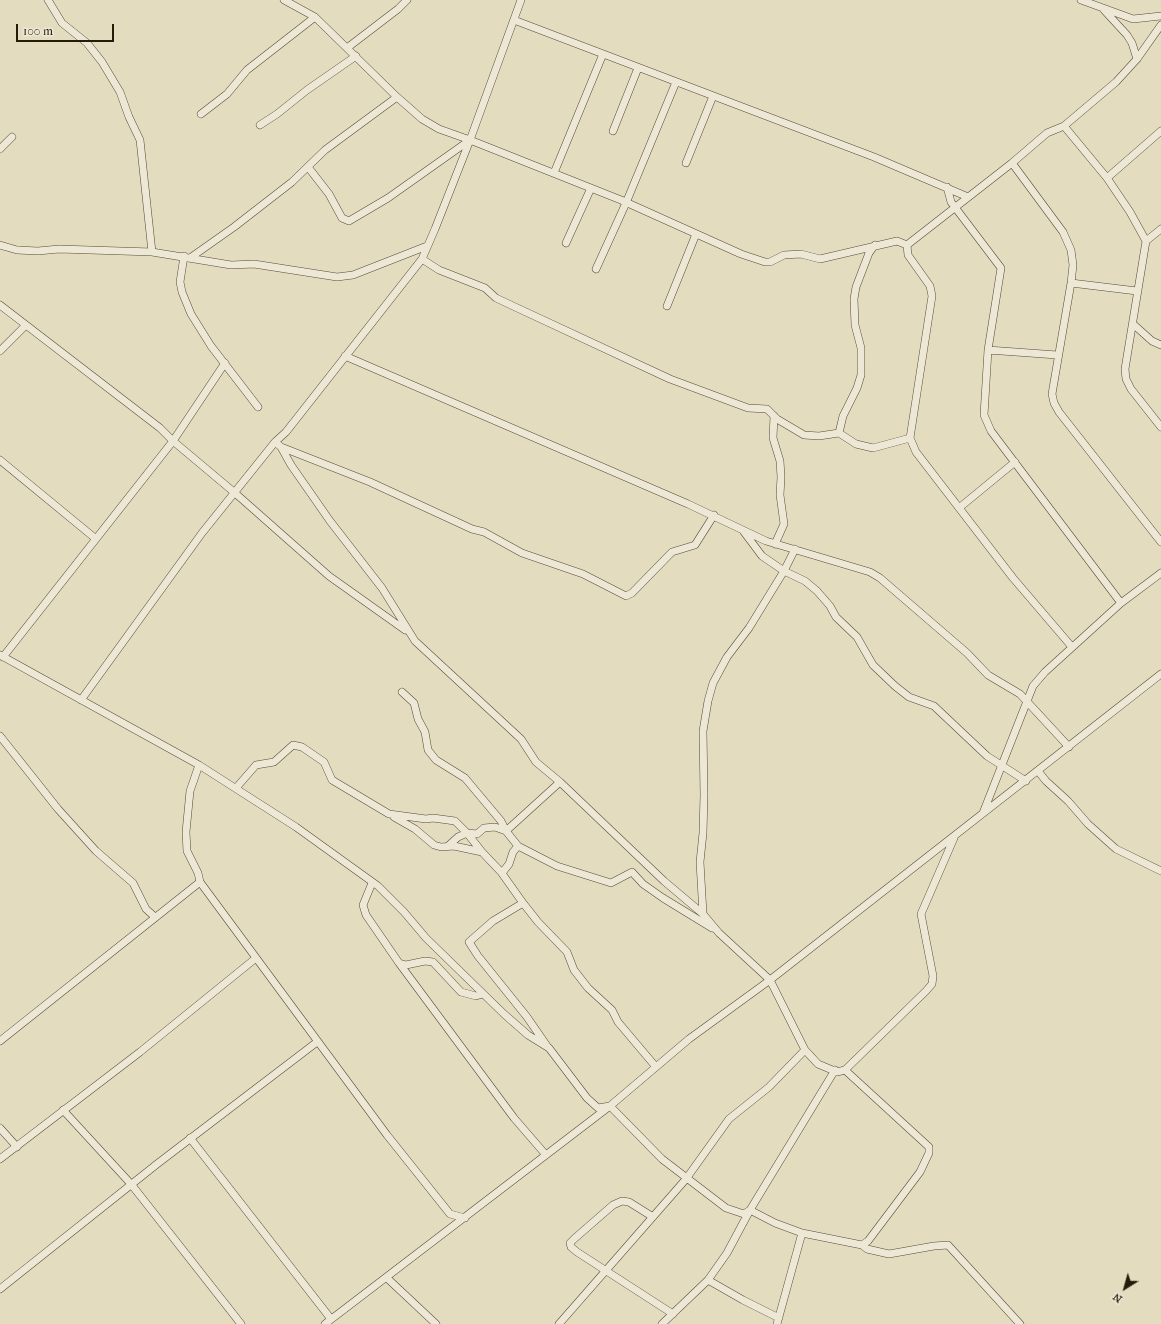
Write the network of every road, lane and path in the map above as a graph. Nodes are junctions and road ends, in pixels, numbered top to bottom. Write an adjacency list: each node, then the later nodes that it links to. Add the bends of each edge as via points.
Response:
1 (48, 0): 45 (street, via 62,23 87,43 102,62 120,92 140,140)
2 (284, 0): 8 (street)
3 (407, 0): 11 (street)
4 (521, 0): 9 (street)
5 (1081, 0): 6 (street)
6 (1100, 7): 7 (street, via 1134,19); 14 (street, via 1127,35)
7 (1161, 16)
8 (315, 17): 11 (street); 19 (street, via 262,57 227,94)
9 (514, 20): 12 (street); 25 (street)
10 (1161, 25): 14 (street)
11 (347, 48): 13 (street)
12 (603, 54): 15 (street); 30 (street)
13 (356, 56): 18 (street); 20 (street)
14 (1137, 59): 21 (street, via 1116,82)
15 (638, 68): 16 (street); 22 (street)
16 (676, 82): 17 (street); 35 (street)
17 (713, 96): 27 (street); 32 (street)
18 (397, 98): 25 (street, via 422,119); 29 (street, via 325,150)
19 (201, 114)
20 (260, 125)
21 (1064, 126): 28 (street, via 1047,133); 31 (street)
22 (613, 131)
23 (1161, 131): 31 (street)
24 (12, 137): 26 (street)
25 (470, 140): 29 (street, via 388,198 349,222 342,218 329,194); 30 (street); 44 (street)
26 (0, 149)
27 (686, 163)
28 (1012, 163): 34 (street); 49 (street, via 1063,232 1071,250)
29 (308, 167): 46 (street, via 234,227)
30 (554, 173): 33 (street)
31 (1107, 178): 39 (street)
32 (947, 187): 34 (street); 36 (street)
33 (591, 188): 35 (street); 40 (street)
34 (968, 197): 36 (street)
35 (626, 203): 38 (street); 48 (street)
36 (955, 207): 41 (street); 56 (street, via 1001,268)
37 (1161, 229): 39 (street)
38 (696, 234): 43 (street, via 765,262 784,255 801,254 820,259); 52 (street)
39 (1146, 241): 50 (street)
40 (566, 243)
41 (907, 244): 43 (street, via 897,242); 65 (street, via 908,255 930,286 932,296)
42 (0, 245): 45 (street, via 18,250 38,251)
43 (875, 245): 64 (street, via 869,253 854,299 855,325 862,348 861,375)
44 (427, 246): 46 (street, via 345,277 309,274 254,264 231,266); 47 (street)
45 (152, 252): 46 (street)
46 (187, 257): 60 (street, via 180,282 186,302 211,346)
47 (422, 259): 58 (street); 62 (street, via 439,270 485,288 496,298 670,379 748,408 767,409)
48 (596, 268)
49 (1071, 282): 50 (street); 59 (street)
50 (1137, 291): 53 (street)
51 (0, 305): 54 (street)
52 (667, 306)
53 (1133, 324): 55 (street); 63 (street, via 1125,369 1126,379)
54 (26, 325): 57 (street); 66 (street, via 160,428)
55 (1161, 345)
56 (988, 350): 59 (street); 69 (street, via 984,415 991,431)
57 (0, 351)
58 (345, 356): 67 (street); 72 (street)
59 (1057, 356): 75 (street, via 1052,394 1060,412)
60 (225, 363): 61 (street); 66 (street)
61 (258, 407)
62 (774, 416): 64 (street, via 804,435); 76 (street, via 774,438 780,461 780,495 784,524)
63 (1161, 427)
64 (838, 433): 65 (street, via 856,444 873,448)
65 (910, 438): 71 (street, via 916,452)
66 (173, 441): 70 (street); 74 (street)
67 (278, 444): 70 (street); 72 (street, via 484,532 522,553 583,574 626,596 672,552 695,545); 81 (street, via 326,514 382,588)
68 (0, 460): 74 (street)
69 (1015, 462): 71 (street); 80 (street)
70 (235, 493): 81 (street, via 329,576); 86 (street, via 169,578)
71 (959, 508): 82 (street, via 1013,578)
72 (714, 515): 73 (street)
73 (742, 530): 76 (street); 78 (street, via 762,556)
74 (96, 539): 83 (street)
75 (1161, 542)
76 (775, 544): 77 (street)
77 (795, 549): 78 (street); 87 (street, via 865,570 880,578 967,653 988,675)
78 (784, 571): 91 (street, via 805,581 817,591 836,617 857,637 873,665 894,686 909,697 934,706 987,756); 109 (street, via 749,628 727,657 713,683 708,701 703,731 704,796 700,862)
79 (1161, 574): 80 (street)
80 (1121, 603): 82 (street)
81 (407, 631): 94 (street, via 521,739 536,762)
82 (1072, 646): 87 (street, via 1033,686)
83 (2, 656): 86 (street)
84 (1161, 674): 89 (street)
85 (402, 692): 98 (street, via 414,702 418,719 425,732 428,750 436,760 465,778 501,821)
86 (81, 700): 90 (street)
87 (1027, 700): 89 (street); 91 (street)
88 (0, 736): 110 (street, via 58,809 96,851 133,883 146,908)
89 (1069, 747): 92 (street)
90 (199, 765): 95 (street); 106 (street, via 190,792 186,832 187,851)
91 (1003, 766): 93 (street); 97 (street)
92 (1038, 771): 93 (street); 104 (street, via 1088,824 1116,849)
93 (1026, 781): 97 (street)
94 (560, 782): 98 (street); 109 (street, via 622,843)
95 (236, 788): 96 (street, via 256,765 274,762 290,747 297,746 324,762 332,780); 107 (street, via 296,827)
96 (389, 814): 99 (street, via 426,820 433,818 455,821); 101 (street, via 416,829 434,845)
97 (982, 814): 100 (street)
98 (506, 831): 99 (street, via 495,827 484,828 477,834); 102 (street)
99 (467, 833): 101 (street); 103 (street)
100 (955, 836): 114 (street); 122 (street, via 921,914 934,976 932,984)
101 (448, 846): 103 (street)
102 (518, 846): 105 (street); 111 (street, via 557,866 611,883 632,872 643,884 663,898)
103 (482, 852): 105 (street)
104 (1161, 871)
105 (502, 873): 108 (street)
106 (200, 882): 110 (street); 112 (street)
107 (372, 882): 113 (street, via 363,905 366,914); 115 (street)
108 (523, 903): 118 (street, via 493,921 469,942); 120 (street, via 567,952 574,970 588,988 612,1010 618,1022)
109 (703, 914): 111 (street)
110 (155, 917): 116 (street)
111 (719, 932): 114 (street)
112 (256, 958): 117 (street); 124 (street, via 140,1052)
113 (399, 962): 115 (street, via 406,965 433,962 462,992 476,996); 128 (street, via 514,1118)
114 (770, 980): 119 (street); 120 (street, via 689,1039)
115 (483, 994): 118 (street, via 528,1035)
116 (0, 1041)
117 (318, 1042): 126 (street); 134 (street, via 450,1214)
118 (549, 1048): 123 (street, via 586,1098 598,1108)
119 (805, 1050): 121 (street, via 818,1064); 130 (street, via 769,1087 729,1119)
120 (656, 1067): 123 (street)
121 (835, 1070): 122 (street); 132 (street)
122 (845, 1070): 136 (street, via 929,1147 929,1153 920,1172 871,1237)
123 (610, 1106): 128 (street); 130 (street, via 662,1159)
124 (63, 1110): 127 (street); 131 (street)
125 (0, 1128): 127 (street)
126 (190, 1138): 131 (street); 142 (street)
127 (17, 1147): 129 (street)
128 (546, 1155): 134 (street)
129 (0, 1159)
130 (686, 1179): 132 (street, via 726,1208 744,1214); 133 (street)
131 (131, 1184): 140 (street); 144 (street)
132 (750, 1210): 135 (street); 139 (street)
133 (653, 1217): 137 (street); 137 (street, via 622,1201 613,1205 570,1243 577,1252)
134 (465, 1218): 138 (street)
135 (802, 1233): 136 (street); 143 (street)
136 (862, 1245): 149 (street, via 867,1249 889,1254 948,1245)
137 (607, 1271): 141 (street); 147 (street)
138 (387, 1278): 142 (street); 146 (street)
139 (708, 1280): 141 (street); 143 (street)
140 (0, 1289)
141 (673, 1314): 148 (street)
142 (331, 1319): 145 (street)
143 (778, 1321)
144 (241, 1324)
145 (325, 1324)
146 (436, 1324)
147 (559, 1324)
148 (662, 1324)
149 (1020, 1324)

